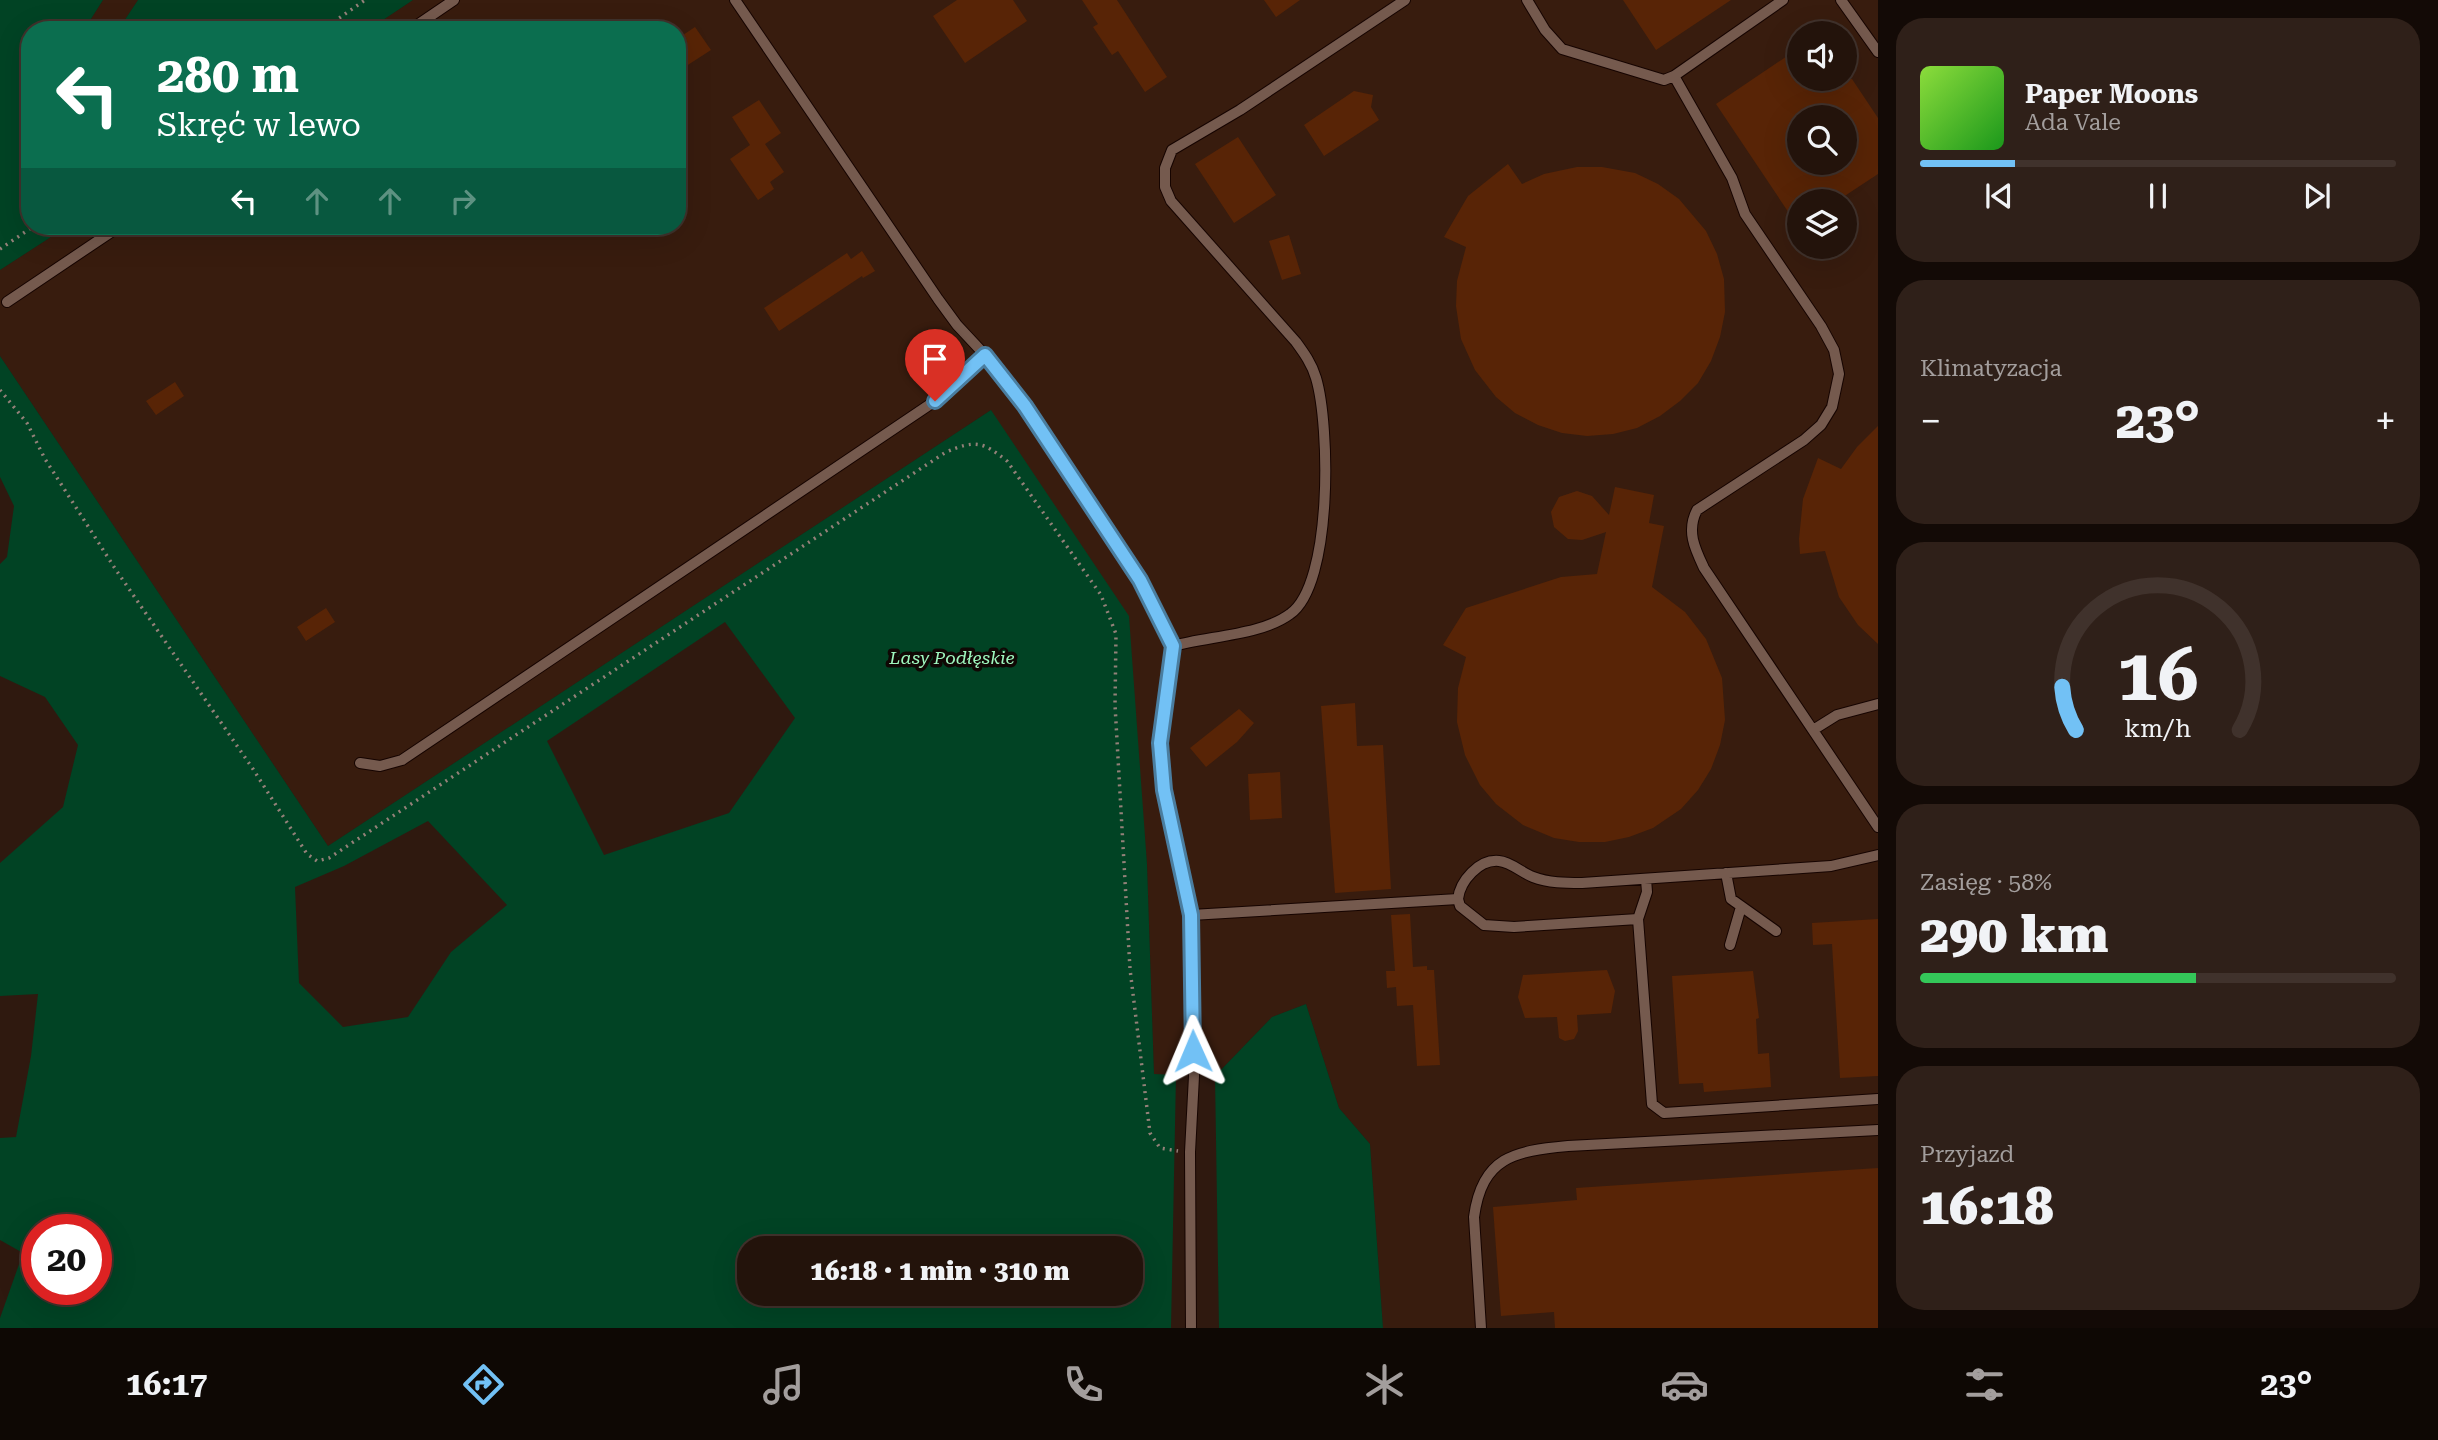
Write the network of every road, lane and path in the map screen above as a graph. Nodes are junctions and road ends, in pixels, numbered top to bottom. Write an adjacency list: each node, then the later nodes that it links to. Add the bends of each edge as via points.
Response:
1 (365, 0): 8 (path)
2 (454, 0): 9 (lane)
3 (735, 0): 16 (lane, via 938,299)
4 (1405, 0): 18 (lane, via 1172,150 1165,187 1171,201 1309,360 1320,400 1324,502 1320,554 1310,586 1293,613 1269,626)
5 (1527, 0): 11 (lane, via 1562,49 1664,80)
6 (1783, 0): 11 (lane)
7 (1841, 0): 10 (lane)
8 (335, 21)
9 (423, 21)
10 (1878, 52)
11 (1674, 76): 20 (lane, via 1732,178 1745,214 1821,326 1839,374 1832,407 1821,425 1697,510 1692,521 1693,544 1704,568)
12 (21, 235): 14 (path)
13 (107, 235): 15 (lane)
14 (0, 249)
15 (7, 302)
16 (985, 355): 18 (lane, via 1025,406 1140,580); 21 (lane, via 935,401 402,760 380,766)
17 (0, 390): 34 (path, via 27,423 116,570 307,854 317,861 329,858 946,452 970,442 989,447 1007,461 1101,595 1116,634 1115,705 1130,968 1150,1133 1160,1148)
18 (1173, 646): 28 (lane, via 1160,743 1164,790)
19 (1878, 704): 20 (lane, via 1837,715)
20 (1813, 730): 22 (lane)
21 (360, 763)
22 (1878, 827)
23 (1878, 855): 24 (lane, via 1830,866)
24 (1726, 873): 25 (lane); 27 (lane, via 1731,899)
25 (1646, 879): 26 (lane, via 1555,883 1498,861 1482,864 1468,878); 29 (lane)
26 (1458, 899): 28 (lane); 29 (lane, via 1483,925)
27 (1741, 907): 30 (lane); 31 (lane)
28 (1191, 915): 34 (lane, via 1194,1076)
29 (1638, 919): 32 (lane, via 1652,1104 1664,1113)
30 (1776, 930)
31 (1730, 945)
32 (1878, 1099)
33 (1878, 1129): 36 (lane, via 1568,1146 1510,1155 1495,1166 1476,1201)
34 (1190, 1152): 35 (lane)
35 (1191, 1328)
36 (1481, 1328)

